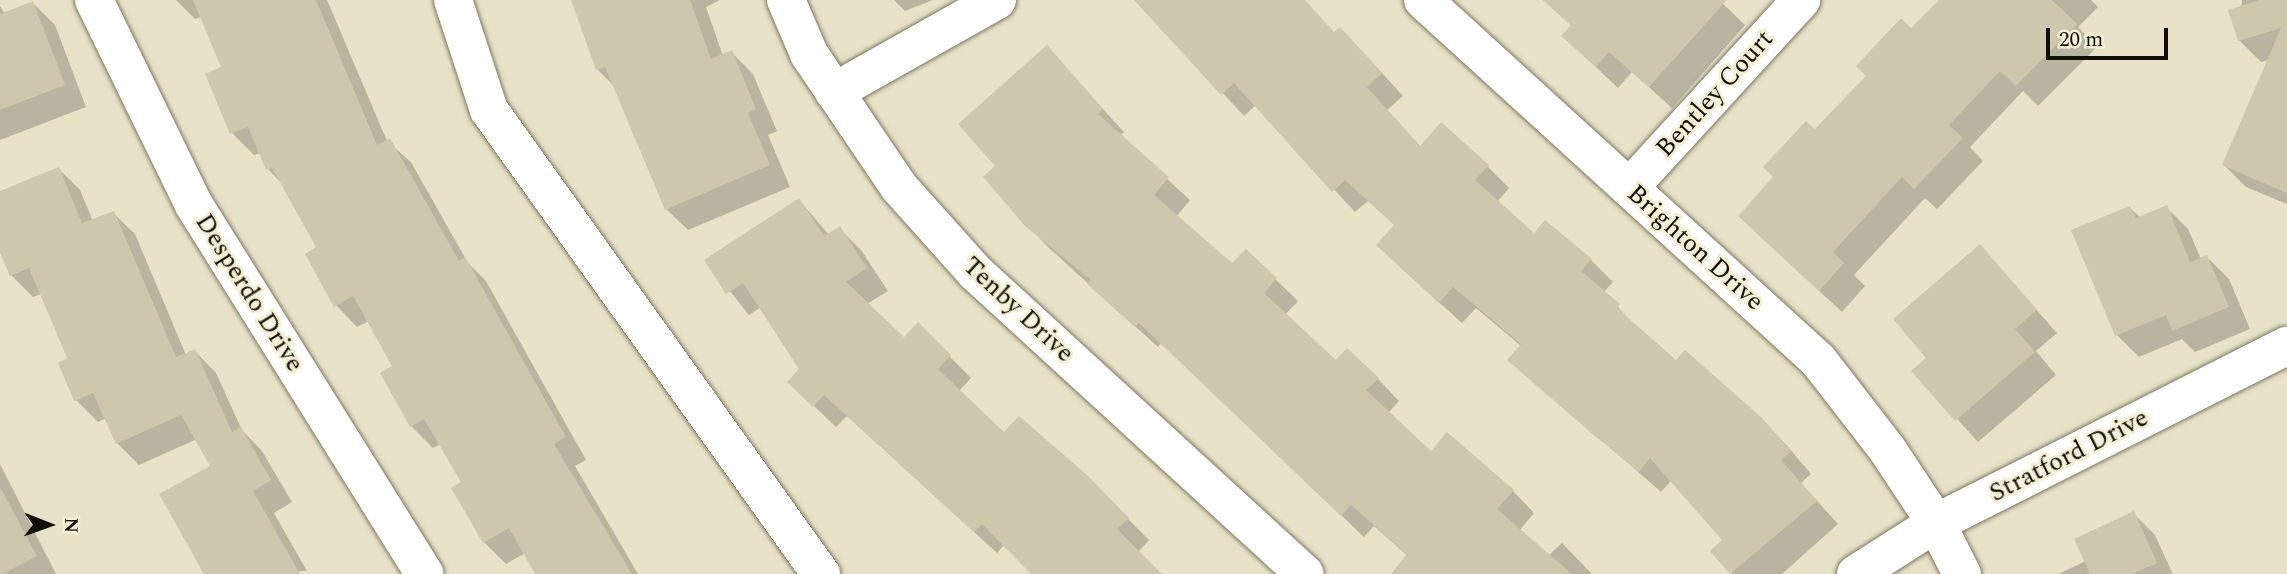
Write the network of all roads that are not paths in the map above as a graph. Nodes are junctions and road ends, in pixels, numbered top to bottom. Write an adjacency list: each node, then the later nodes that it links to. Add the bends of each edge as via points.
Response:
1 (94, 0): 11 (street, Desperdo Drive, via 194,205)
2 (453, 0): 12 (street, via 489,110)
3 (786, 0): 7 (street, Tenby Drive, via 809,54)
4 (997, 0): 7 (street)
5 (1423, 0): 8 (street, Brighton Drive)
6 (1801, 0): 8 (street, Bentley Court)
7 (834, 92): 13 (street, Tenby Drive, via 899,187 975,272)
8 (1629, 188): 10 (street, Brighton Drive, via 1818,360 1887,449)
9 (2287, 346): 10 (street, Stratford Drive)
10 (1936, 523): 14 (street, Stratford Drive); 15 (street, Brighton Drive)
11 (425, 574)
12 (821, 574)
13 (1305, 574)
14 (1856, 574)
15 (1962, 574)

